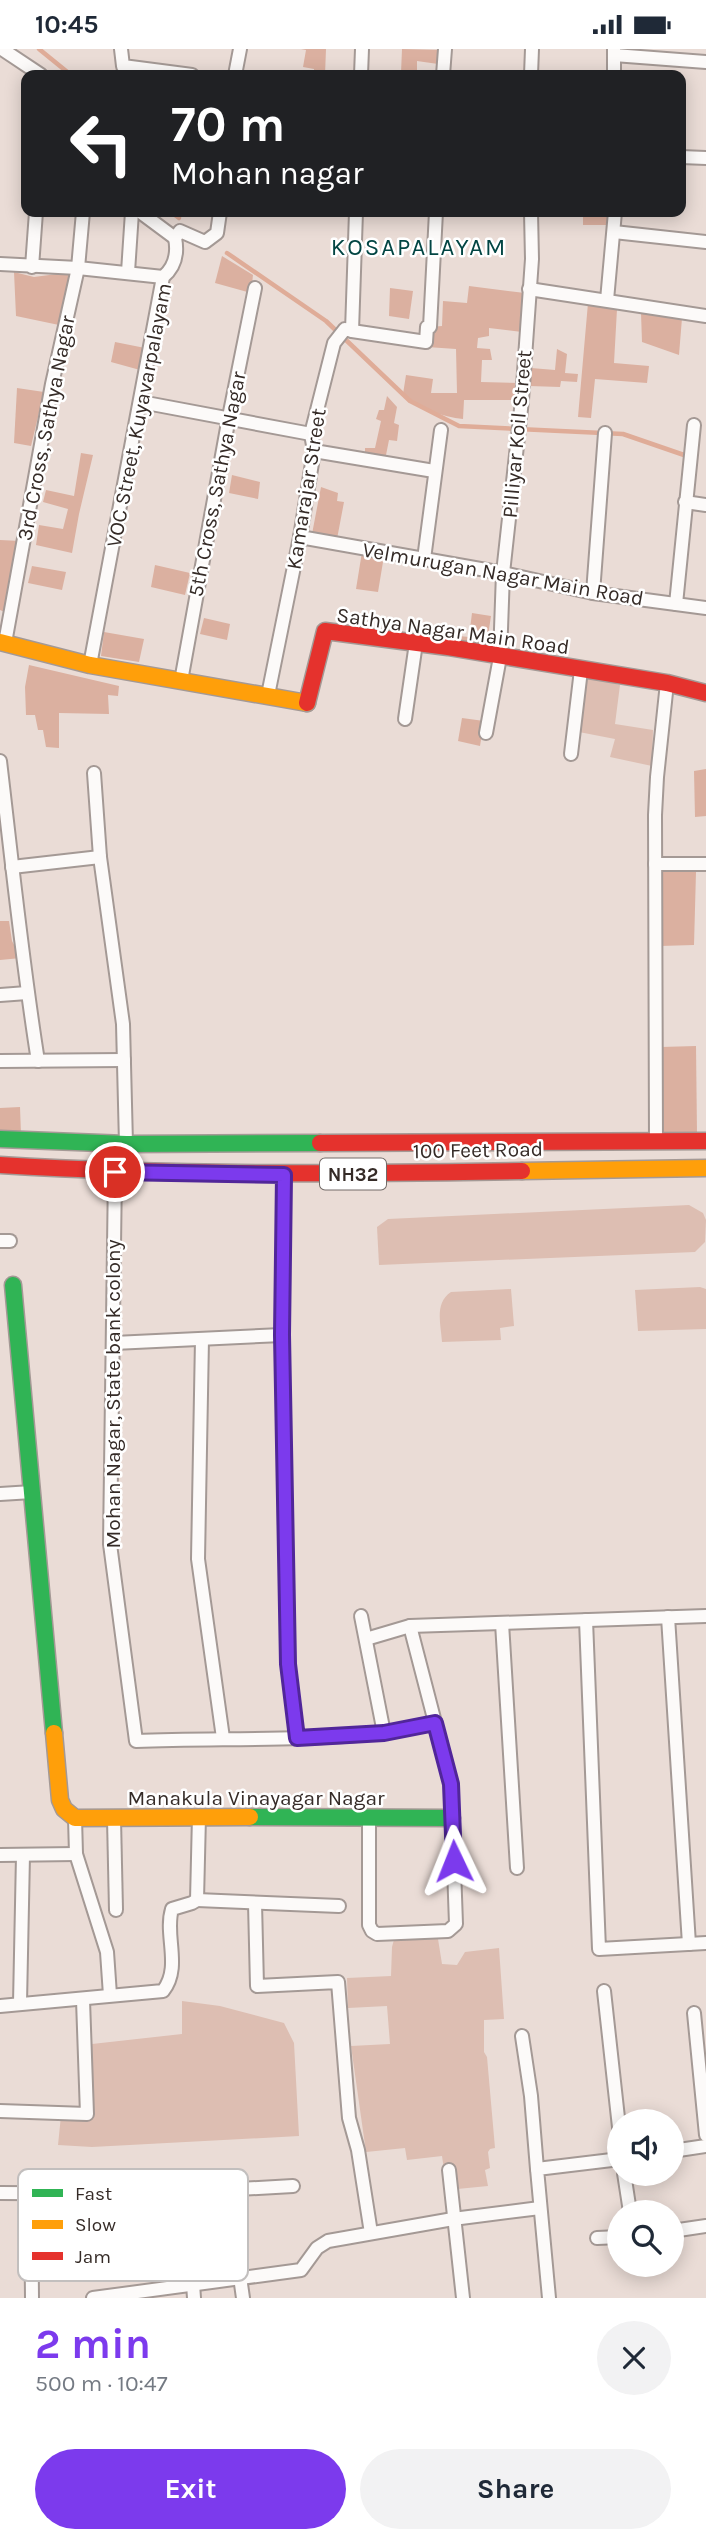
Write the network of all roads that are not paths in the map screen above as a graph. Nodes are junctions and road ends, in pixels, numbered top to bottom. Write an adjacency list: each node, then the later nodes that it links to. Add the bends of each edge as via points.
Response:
1 (2, 49): 9 (street)
2 (121, 49): 10 (street, via 123,66)
3 (240, 49): 11 (street)
4 (362, 49): 12 (street)
5 (445, 49): 13 (street)
6 (532, 49): 14 (street)
7 (614, 52): 8 (street); 15 (street)
8 (706, 62)
9 (34, 70)
10 (144, 70)
11 (236, 70)
12 (361, 70)
13 (443, 70)
14 (531, 70)
15 (614, 70)
16 (686, 157): 17 (street)
17 (706, 158)
18 (36, 217): 31 (street)
19 (83, 217): 32 (street, 3rd Cross, Sathya Nagar)
20 (132, 217): 33 (street)
21 (147, 217): 28 (street)
22 (219, 217): 28 (street, via 217,233 205,242 180,230)
23 (356, 217): 39 (street)
24 (436, 217): 39 (street, via 426,342)
25 (531, 217): 36 (street, Pilliyar Koil Street)
26 (614, 217): 27 (street)
27 (614, 232): 29 (street); 37 (street)
28 (175, 238): 34 (street, VOC Street, Kuyavarpalayam, via 172,270)
29 (706, 242)
30 (0, 264): 31 (street)
31 (32, 267): 32 (street)
32 (78, 268): 33 (street); 56 (street, 3rd Cross, Sathya Nagar)
33 (128, 272): 34 (street)
34 (163, 277): 40 (street, VOC Street, Kuyavarpalayam)
35 (255, 288): 41 (street, 5th Cross, Sathya Nagar)
36 (529, 289): 37 (street); 52 (street, Pilliyar Koil Street)
37 (607, 300): 38 (street)
38 (706, 317)
39 (349, 330): 45 (street, Kamarajar Street, via 334,343)
40 (141, 402): 41 (street); 59 (street, VOC Street, Kuyavarpalayam)
41 (229, 417): 45 (street); 61 (street, 5th Cross, Sathya Nagar)
42 (694, 425): 48 (street)
43 (441, 430): 47 (street)
44 (605, 433): 53 (street)
45 (311, 434): 46 (street, Kamarajar Street)
46 (314, 451): 47 (street); 50 (street, Kamarajar Street)
47 (434, 471): 51 (street)
48 (685, 502): 49 (street); 54 (street)
49 (706, 505)
50 (300, 537): 51 (street, Velmurugan Nagar Main Road); 64 (street, Kamarajar Street)
51 (424, 559): 52 (street, Velmurugan Nagar Main Road)
52 (503, 573): 53 (street, Velmurugan Nagar Main Road); 58 (street, Pilliyar Koil Street)
53 (593, 593): 54 (street, Velmurugan Nagar Main Road)
54 (676, 604): 55 (street, Velmurugan Nagar Main Road)
55 (706, 608)
56 (3, 642): 59 (main road, Sathya Nagar Main Road)
57 (416, 643): 58 (main road, Sathya Nagar Main Road); 64 (main road, Sathya Nagar Main Road, via 326,631 307,703); 65 (street)
58 (500, 657): 60 (main road, Sathya Nagar Main Road); 66 (street, Pilliyar Koil Street)
59 (90, 665): 61 (main road, Sathya Nagar Main Road)
60 (581, 670): 62 (main road, Sathya Nagar Main Road); 67 (street)
61 (181, 681): 64 (main road, Sathya Nagar Main Road)
62 (667, 683): 63 (main road, Sathya Nagar Main Road); 71 (street, via 656,781)
63 (706, 693)
64 (268, 695)
65 (405, 719)
66 (486, 733)
67 (571, 754)
68 (0, 763): 73 (street)
69 (94, 773): 70 (street)
70 (100, 857): 73 (street); 76 (street)
71 (655, 864): 72 (street); 81 (street)
72 (706, 864)
73 (12, 867): 74 (street)
74 (27, 993): 75 (street); 78 (street)
75 (0, 995)
76 (124, 1060): 78 (street); 82 (street)
77 (0, 1061): 78 (street)
78 (38, 1061)
79 (0, 1139): 82 (main road, 100 Feet Road / NH32)
80 (706, 1141): 81 (main road, 100 Feet Road / NH32)
81 (656, 1142): 82 (main road, 100 Feet Road / NH32)
82 (126, 1145)
83 (0, 1165): 85 (main road, 100 Feet Road / NH32)
84 (706, 1168): 86 (main road, 100 Feet Road / NH32)
85 (115, 1172): 86 (main road, 100 Feet Road / NH32); 91 (street, Mohan Nagar, State bank colony)
86 (284, 1175): 89 (street)
87 (13, 1285): 88 (main road)
88 (7, 1304): 92 (main road)
89 (282, 1335): 90 (street); 104 (street, via 288,1664)
90 (202, 1339): 91 (street); 103 (street, via 198,1559)
91 (114, 1343): 103 (street, Mohan Nagar, State bank colony, via 110,1544 136,1741)
92 (32, 1492): 93 (street); 105 (main road, via 61,1800)
93 (0, 1494)
94 (361, 1616): 100 (street)
95 (706, 1616): 96 (street)
96 (668, 1617): 97 (street); 119 (street)
97 (586, 1620): 98 (street); 119 (street, via 599,1949)
98 (502, 1623): 99 (street); 113 (street)
99 (410, 1626): 100 (street); 101 (street)
100 (366, 1639): 102 (street)
101 (435, 1723): 102 (street); 107 (street, via 451,1784)
102 (384, 1733): 104 (street)
103 (223, 1738): 104 (street)
104 (297, 1738)
105 (70, 1813): 108 (main road, Manakula Vinayagar Nagar); 110 (street)
106 (199, 1816): 108 (main road, Manakula Vinayagar Nagar); 109 (main road, Manakula Vinayagar Nagar); 114 (street)
107 (452, 1818): 109 (main road, Manakula Vinayagar Nagar); 109 (street, via 454,1928 377,1934 369,1925)
108 (114, 1819): 117 (street)
109 (369, 1819)
110 (76, 1854): 112 (street); 121 (street, via 107,1952)
111 (0, 1855): 112 (street)
112 (23, 1855): 123 (street)
113 (517, 1868)
114 (197, 1900): 115 (street); 121 (street, via 172,1909 172,1964 163,1991)
115 (255, 1903): 116 (street); 143 (street, via 257,1986 338,1982 349,2118)
116 (339, 1906)
117 (116, 1910)
118 (706, 1943): 119 (street)
119 (689, 1944)
120 (604, 1991): 127 (street)
121 (110, 1995): 122 (street)
122 (83, 2000): 123 (street); 128 (street, via 87,2114)
123 (20, 2003): 124 (street)
124 (0, 2006)
125 (694, 2013): 129 (street)
126 (523, 2036): 133 (street)
127 (617, 2109)
128 (0, 2111)
129 (706, 2135)
130 (706, 2146): 131 (street)
131 (684, 2149)
132 (607, 2160): 133 (street)
133 (537, 2169): 139 (street)
134 (449, 2170): 140 (street)
135 (292, 2186): 136 (street)
136 (248, 2188)
137 (0, 2193): 138 (street)
138 (18, 2194)
139 (540, 2208): 140 (street); 153 (street)
140 (453, 2218): 143 (street); 152 (street)
141 (706, 2226): 142 (street)
142 (684, 2229)
143 (371, 2233): 146 (street, via 328,2241 301,2270)
144 (597, 2238): 145 (street)
145 (607, 2238)
146 (248, 2276)
147 (213, 2281): 148 (street)
148 (193, 2284): 149 (street); 151 (street)
149 (113, 2296): 150 (street)
150 (93, 2298)
151 (194, 2298)
152 (463, 2298)
153 (549, 2298)

